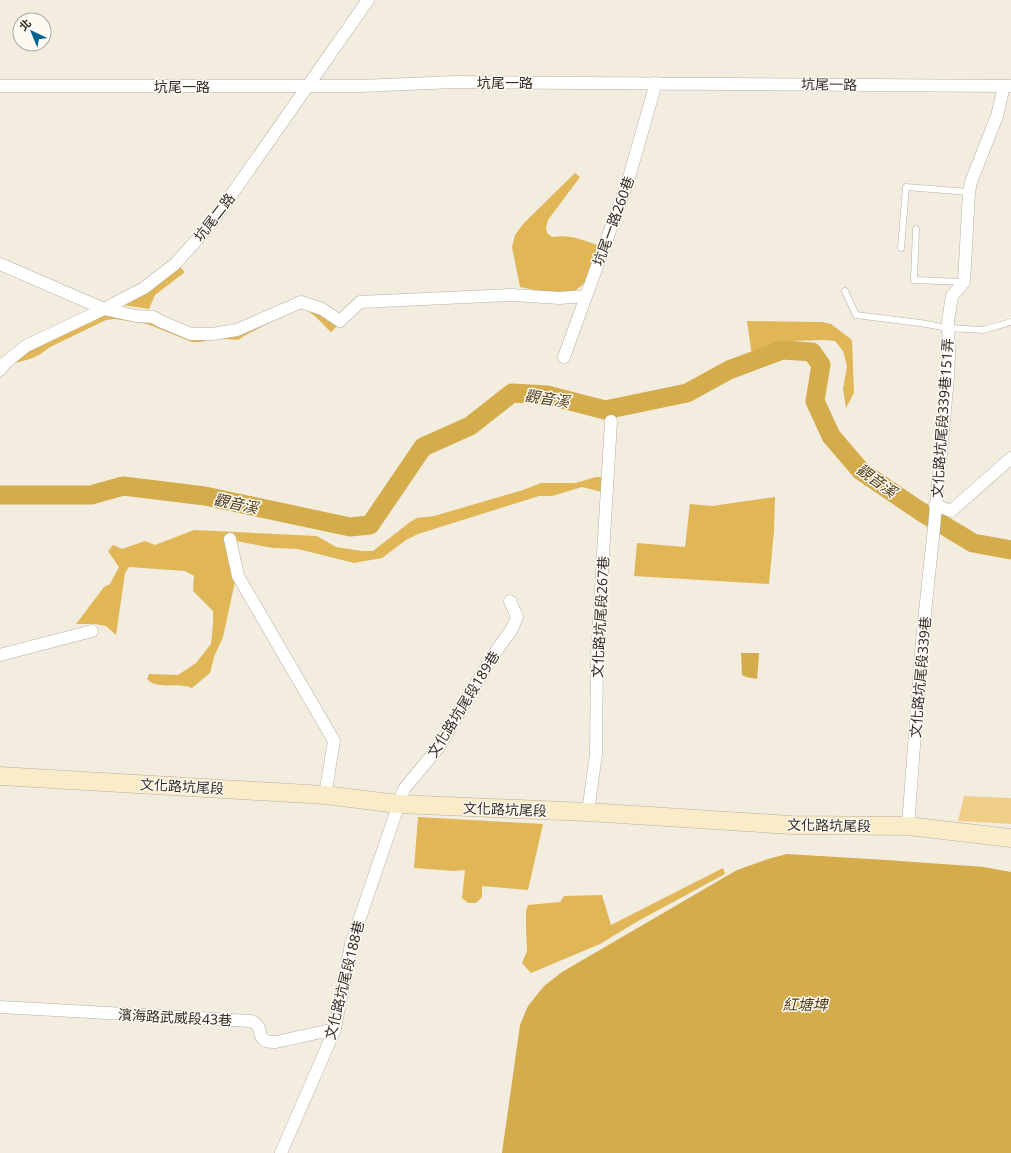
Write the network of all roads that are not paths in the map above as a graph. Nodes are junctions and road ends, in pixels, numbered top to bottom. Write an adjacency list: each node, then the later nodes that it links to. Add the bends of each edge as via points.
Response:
1 (368, 0): 5 (street, 坑尾二路)
2 (656, 83): 4 (street, 坑尾一路); 5 (street, 坑尾一路, via 455,82); 12 (street, 坑尾一路260巷, via 628,181)
3 (0, 86): 5 (street, 坑尾一路)
4 (1007, 86): 6 (street)
5 (307, 87): 13 (street, 坑尾二路, via 211,224 175,264 144,288)
6 (969, 192): 8 (lane, via 906,187); 10 (street)
7 (916, 229): 10 (lane, via 914,280)
8 (901, 248)
9 (0, 264): 13 (street)
10 (964, 282): 15 (street, 文化路坑尾段339巷151弄, via 952,296)
11 (845, 291): 15 (lane, 文化路坑尾段339巷151弄, via 856,315)
12 (586, 296): 13 (street, via 560,298 511,295 360,302 340,321 322,309 302,302 237,330 212,334 191,334 153,317); 16 (street, 坑尾一路260巷)
13 (104, 309): 17 (street, 坑尾二路, via 26,346)
14 (1011, 322): 15 (lane, via 983,330)
15 (948, 328): 20 (street, 文化路坑尾段339巷151弄, via 948,377)
16 (564, 357)
17 (0, 370)
18 (611, 421): 29 (street, 文化路坑尾段267巷, via 597,656 596,754)
19 (1011, 458): 20 (street, via 951,511)
20 (936, 506): 21 (street, 文化路坑尾段339巷151弄)
21 (934, 528): 30 (street, 文化路坑尾段339巷, via 922,640)
22 (230, 539): 27 (street, via 238,576 334,741)
23 (510, 601): 28 (street, 文化路坑尾段189巷, via 517,617 512,630 494,654 438,748 404,789)
24 (92, 631): 25 (street)
25 (0, 656)
26 (0, 776): 27 (main road, 文化路坑尾段)
27 (325, 795): 28 (main road, 文化路坑尾段)
28 (398, 804): 29 (main road, 文化路坑尾段); 33 (street, 文化路坑尾段188巷, via 351,944)
29 (588, 812): 30 (main road, 文化路坑尾段, via 791,825)
30 (908, 826): 31 (main road, 文化路坑尾段)
31 (1011, 838)
32 (0, 1007): 33 (street, 濱海路武威段43巷, via 251,1021 259,1026 262,1038 270,1043)
33 (335, 1030): 34 (street, 文化路坑尾段188巷)
34 (281, 1153)

